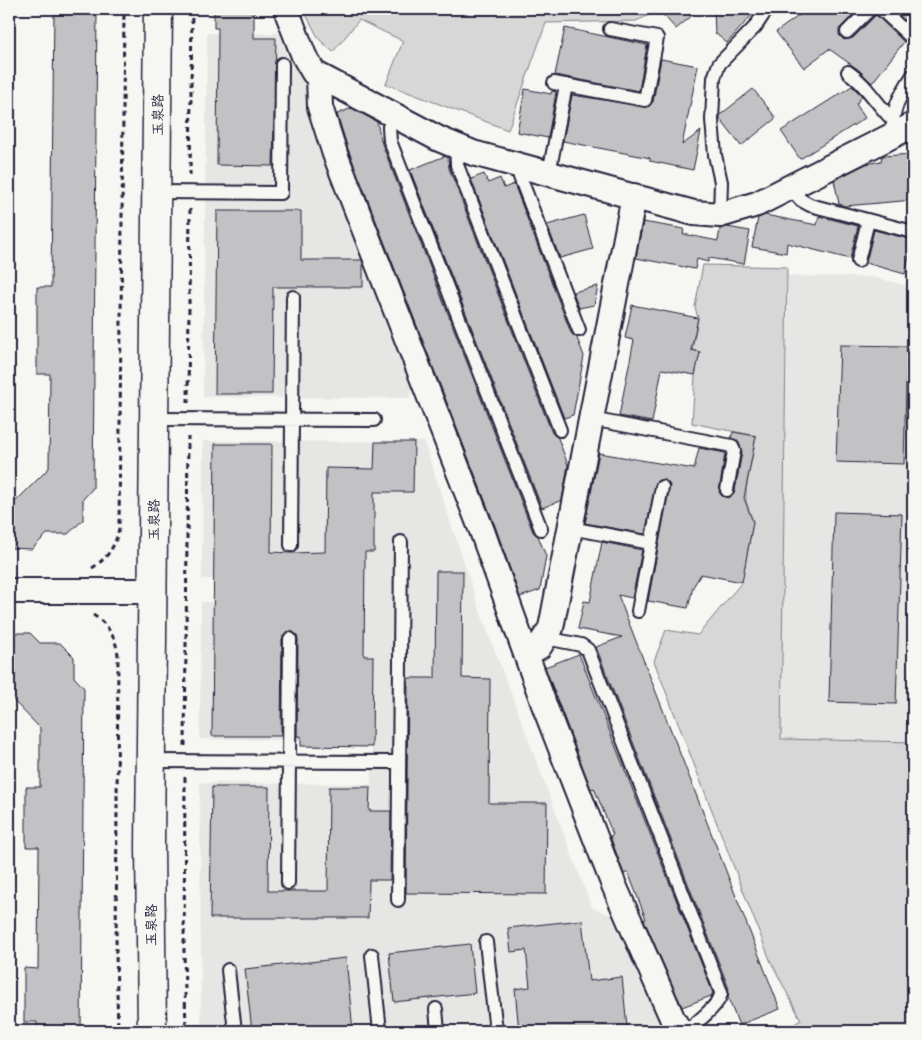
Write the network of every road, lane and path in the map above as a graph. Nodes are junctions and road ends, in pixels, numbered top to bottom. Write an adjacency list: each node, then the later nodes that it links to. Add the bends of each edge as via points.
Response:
1 (124, 9): 43 (path, via 119,528 106,557)
2 (158, 9): 21 (street, 玉泉路)
3 (192, 9): 22 (path)
4 (286, 9): 14 (street, via 306,62)
5 (767, 9): 24 (lane, via 719,64 714,78 712,120 715,155 722,182)
6 (870, 9): 9 (lane)
7 (881, 9): 10 (lane)
8 (610, 29): 19 (lane, via 657,38 645,100 560,84)
9 (847, 32)
10 (913, 39)
11 (282, 64): 22 (lane, via 281,193)
12 (848, 72): 16 (lane, via 860,80)
13 (913, 75): 16 (lane, via 898,100)
14 (319, 76): 15 (street); 50 (street, via 320,107 332,145)
15 (394, 116): 17 (street); 39 (lane, via 389,127 390,141)
16 (899, 126): 20 (street)
17 (456, 146): 18 (street); 35 (lane, via 457,165)
18 (518, 165): 19 (street); 29 (lane)
19 (549, 173): 23 (street)
20 (790, 188): 24 (street, via 757,204); 25 (lane, via 810,205)
21 (156, 192): 22 (lane); 30 (street, 玉泉路)
22 (190, 192): 31 (path)
23 (634, 196): 24 (street, via 694,213); 33 (street)
24 (720, 215)
25 (868, 221): 26 (lane); 27 (lane)
26 (913, 232)
27 (858, 261)
28 (293, 297): 32 (lane)
29 (579, 330)
30 (154, 419): 31 (lane); 45 (street, 玉泉路)
31 (188, 419): 32 (lane); 52 (path)
32 (292, 419): 34 (lane); 42 (lane)
33 (591, 419): 37 (lane, via 732,446 734,451); 38 (street)
34 (374, 420)
35 (560, 430)
36 (662, 487): 41 (lane)
37 (726, 490)
38 (570, 528): 41 (lane); 48 (street, via 551,628)
39 (541, 529)
40 (401, 542): 54 (lane)
41 (651, 543): 46 (lane)
42 (291, 545)
43 (84, 571)
44 (9, 591): 45 (street)
45 (152, 591): 51 (street, 玉泉路)
46 (638, 611)
47 (91, 613): 61 (path, via 110,631 118,655)
48 (546, 638): 50 (street, via 539,647); 69 (lane, via 581,644 588,650 721,994 714,1006)
49 (290, 639): 53 (lane)
50 (526, 654): 68 (street, via 613,883)
51 (151, 761): 52 (lane); 62 (street, 玉泉路)
52 (185, 761): 53 (lane); 63 (path)
53 (289, 762): 54 (lane); 55 (lane)
54 (398, 762): 56 (lane)
55 (288, 883)
56 (398, 900)
57 (486, 942): 67 (lane)
58 (372, 955): 65 (lane)
59 (228, 970): 64 (lane)
60 (436, 1009): 66 (lane)
61 (118, 1031)
62 (152, 1031)
63 (186, 1031)
64 (234, 1031)
65 (380, 1031)
66 (438, 1031)
67 (496, 1031)
68 (680, 1031)
69 (686, 1031)

